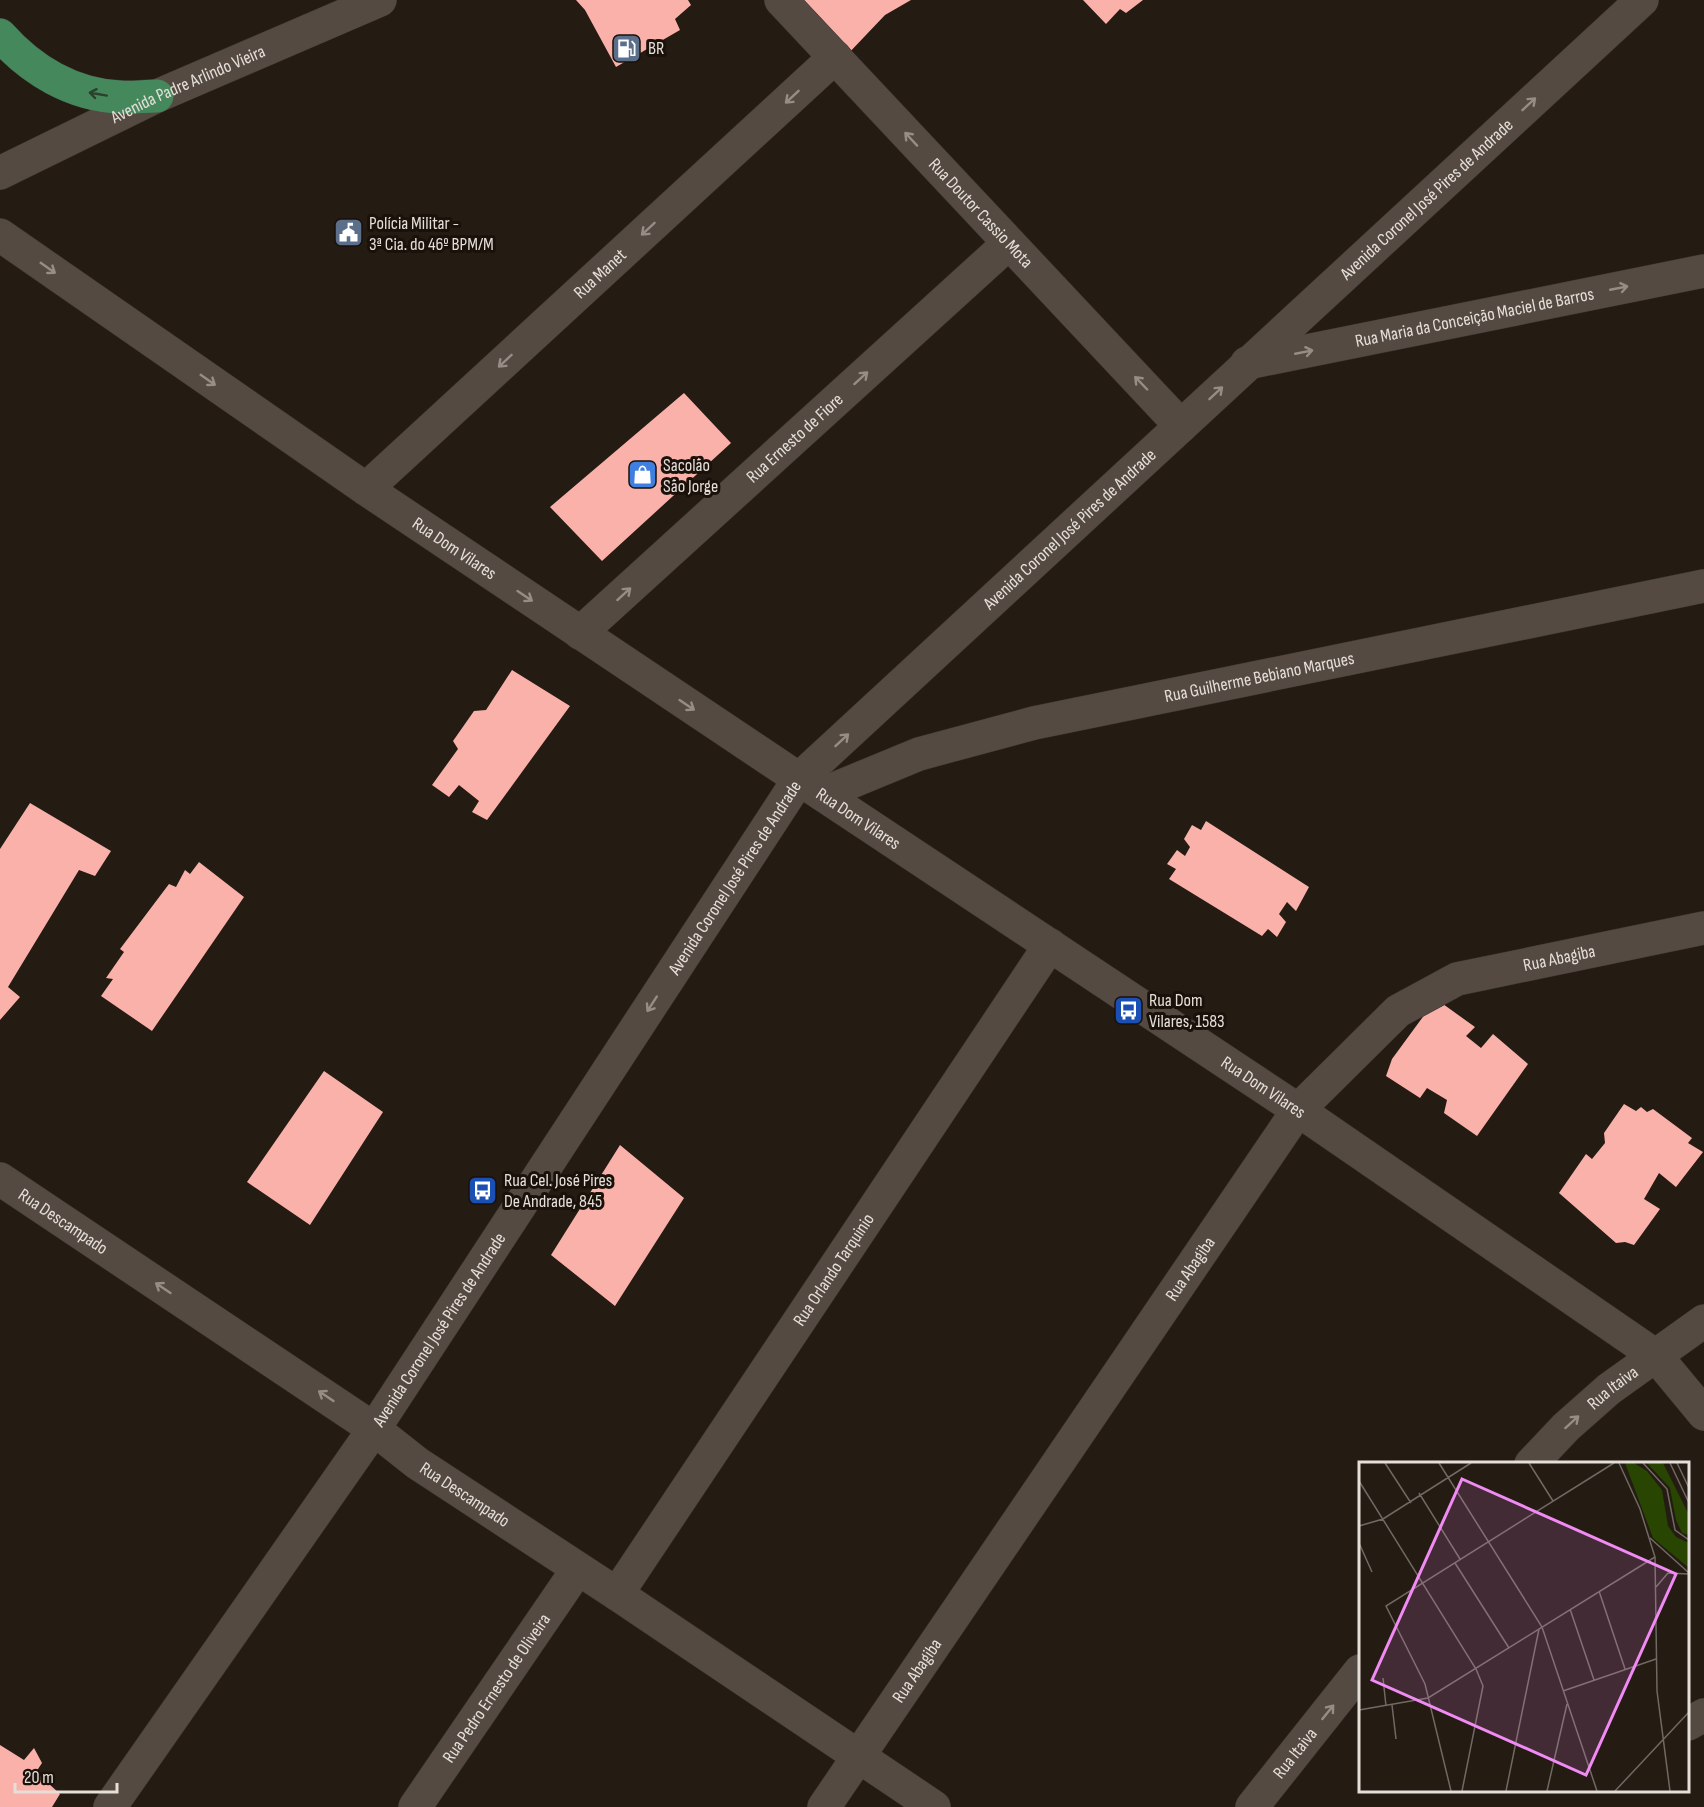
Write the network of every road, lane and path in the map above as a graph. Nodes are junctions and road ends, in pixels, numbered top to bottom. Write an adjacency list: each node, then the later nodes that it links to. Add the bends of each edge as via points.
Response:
1 (380, 0): 6 (street, Avenida Padre Arlindo Vieira)
2 (781, 0): 5 (street, Rua Doutor Cassio Mota)
3 (1642, 0): 11 (street, Avenida Coronel José Pires de Andrade, one-way to 3)
4 (0, 36): 6 (highway, one-way to 4, via 119,98 82,91 47,76 17,55)
5 (835, 57): 9 (street, Rua Doutor Cassio Mota, one-way to 5); 13 (street, Rua Manet, one-way to 13)
6 (157, 96): 7 (street, Avenida Padre Arlindo Vieira)
7 (0, 173)
8 (0, 235): 13 (street, Rua Dom Vilares, one-way to 13)
9 (1009, 243): 12 (street, Rua Doutor Cassio Mota, one-way to 9); 15 (street, Rua Ernesto de Fiore, one-way to 9)
10 (1704, 271): 11 (street, Rua Maria da Conceição Maciel de Barros, one-way to 10)
11 (1246, 363): 12 (street, Avenida Coronel José Pires de Andrade, one-way to 11)
12 (1181, 426): 16 (street, Avenida Coronel José Pires de Andrade, one-way to 12)
13 (366, 489): 15 (street, Rua Dom Vilares, one-way to 15)
14 (1704, 586): 16 (street, Rua Guilherme Bebiano Marques, via 1034,723)
15 (580, 633): 16 (street, Rua Dom Vilares, one-way to 16)
16 (810, 787): 18 (street, Rua Dom Vilares); 24 (street, Avenida Coronel José Pires de Andrade, one-way to 24)
17 (1704, 928): 19 (street, Rua Abagiba, via 1457,980 1398,1011)
18 (1050, 945): 19 (street, Rua Dom Vilares); 27 (street, Rua Orlando Tarquinio)
19 (1299, 1110): 22 (street, Rua Dom Vilares); 31 (street, Rua Abagiba)
20 (0, 1179): 24 (street, Rua Descampado, one-way to 20)
21 (1704, 1321): 22 (street, Rua Itaiva)
22 (1656, 1356): 23 (street, Rua Dom Vilares); 25 (street, Rua Itaiva, one-way to 22, via 1609,1389)
23 (1704, 1414)
24 (374, 1429): 26 (street, Rua Descampado, via 417,1463); 32 (street, Avenida Coronel José Pires de Andrade)
25 (1533, 1462)
26 (578, 1570): 27 (street, Rua Descampado); 33 (street, Rua Pedro Ernesto de Oliveira)
27 (617, 1594): 31 (street, Rua Descampado)
28 (1359, 1672): 36 (street, Rua Itaiva, one-way to 28)
29 (1704, 1715): 30 (street)
30 (1689, 1723)
31 (858, 1756): 34 (street, Rua Abagiba); 35 (street, Rua Descampado)
32 (110, 1807)
33 (415, 1807)
34 (824, 1807)
35 (934, 1807)
36 (1252, 1807)

